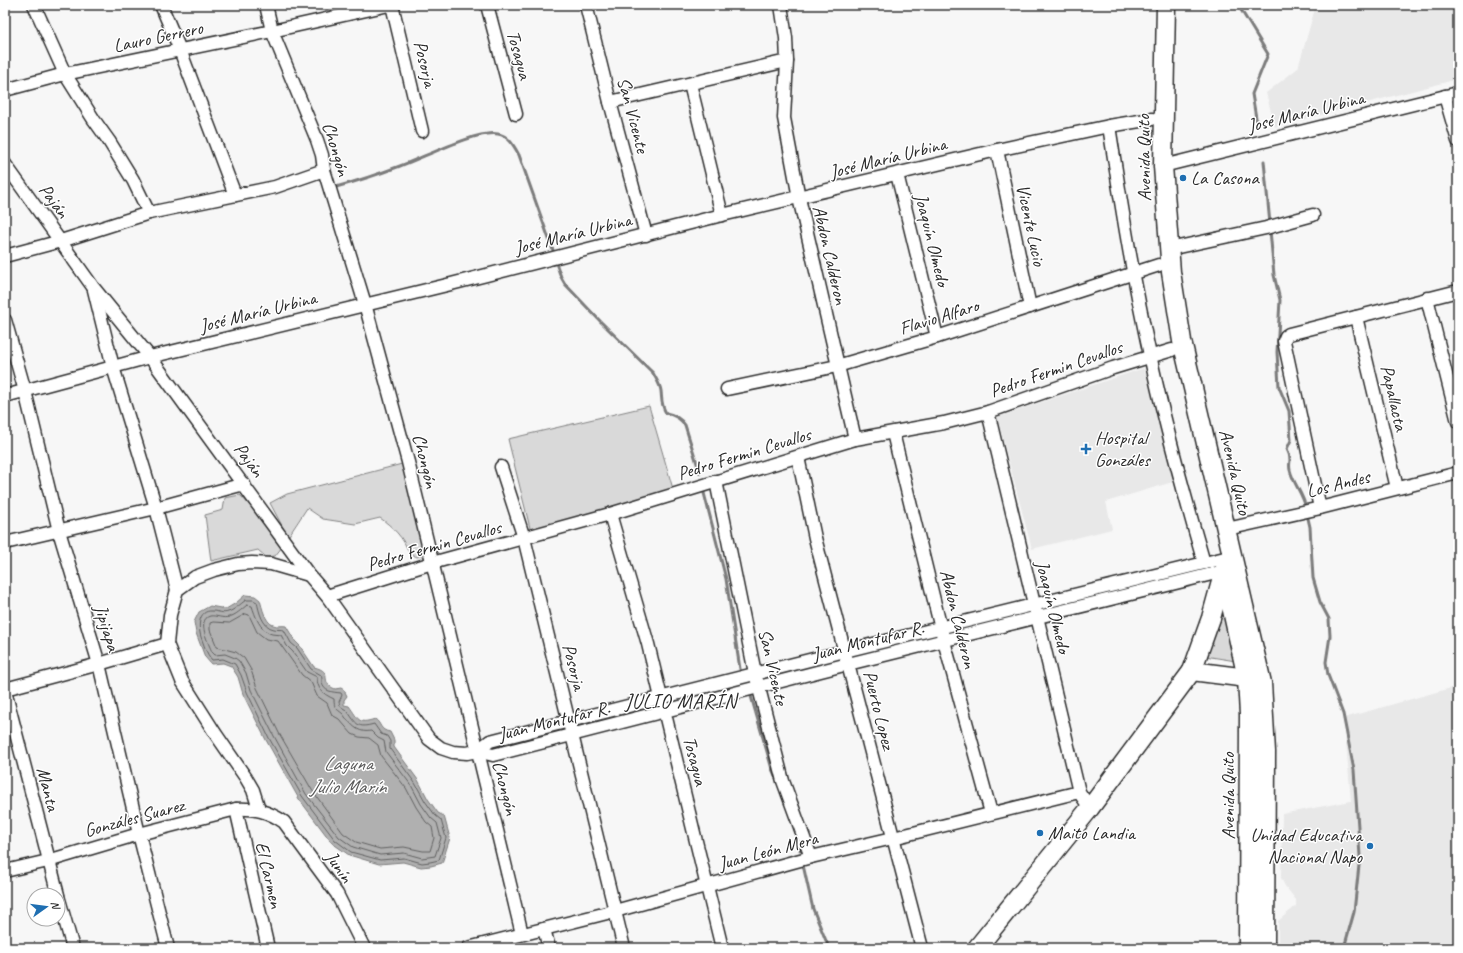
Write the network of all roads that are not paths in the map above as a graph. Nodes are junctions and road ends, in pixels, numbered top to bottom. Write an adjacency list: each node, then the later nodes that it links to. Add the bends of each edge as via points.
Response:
1 (34, 5): 14 (street)
2 (160, 5): 12 (street)
3 (266, 5): 11 (street, Chongón)
4 (389, 5): 11 (street, Lauro Gerrero)
5 (392, 5): 23 (street, Posorja)
6 (487, 5): 20 (street, Tosagua)
7 (586, 5): 19 (street, San Vicente)
8 (781, 5): 13 (street, Abdon Calderon)
9 (1154, 5): 21 (highway, Avenida Quito)
10 (1166, 5): 27 (highway, Avenida Quito)
11 (272, 31): 12 (street, Lauro Gerrero); 28 (street, Chongón, via 317,140)
12 (180, 50): 14 (street, Lauro Gerrero); 30 (street)
13 (787, 61): 15 (street); 31 (street, Abdon Calderon, via 784,118)
14 (66, 74): 16 (street, Lauro Gerrero); 32 (street, via 133,180)
15 (690, 84): 19 (street); 34 (street)
16 (5, 90)
17 (1458, 93): 18 (street, José María Urbina)
18 (1445, 96): 24 (street); 27 (street, José María Urbina)
19 (610, 102): 35 (street, San Vicente)
20 (516, 114)
21 (1152, 119): 22 (street, José María Urbina); 39 (highway, Avenida Quito, via 1153,199)
22 (1109, 126): 25 (street, José María Urbina); 40 (street)
23 (422, 131)
24 (1458, 141)
25 (997, 150): 29 (street, José María Urbina); 45 (street, Vicente Lucio)
26 (5, 164): 36 (street, Paján)
27 (1163, 166): 37 (highway, Avenida Quito)
28 (324, 170): 30 (street, via 275,187); 44 (street, Chongón)
29 (898, 174): 31 (street, José María Urbina); 48 (street, Joaquín Olmedo)
30 (235, 195): 32 (street)
31 (798, 198): 34 (street, José María Urbina); 52 (street, Abdon Calderon)
32 (148, 213): 36 (street)
33 (1313, 215): 37 (street)
34 (722, 216): 35 (street, José María Urbina)
35 (646, 235): 44 (street, José María Urbina)
36 (61, 241): 38 (street); 41 (street, Paján)
37 (1169, 249): 70 (highway, Avenida Quito, via 1182,341)
38 (5, 256)
39 (1159, 265): 40 (street, Flavio Alfaro); 49 (highway, Avenida Quito)
40 (1133, 273): 45 (street, Flavio Alfaro); 50 (street)
41 (93, 287): 51 (street, Paján); 53 (street)
42 (1458, 291): 43 (street)
43 (1427, 298): 46 (street); 58 (street)
44 (365, 304): 51 (street, José María Urbina); 74 (street, Chongón, via 408,462)
45 (1030, 307): 48 (street, Flavio Alfaro)
46 (1356, 317): 66 (street, Papallacta); 68 (street, via 1289,334 1284,341)
47 (5, 320): 55 (street, Jipijapa)
48 (937, 337): 52 (street, Flavio Alfaro)
49 (1172, 350): 50 (street, Pedro Fermin Cevallos); 76 (highway, Avenida Quito)
50 (1150, 356): 57 (street, Pedro Fermin Cevallos); 75 (street, via 1175,461)
51 (150, 357): 53 (street, José María Urbina); 65 (street, Paján)
52 (837, 366): 54 (street, Flavio Alfaro); 60 (street, Abdon Calderon)
53 (113, 367): 55 (street, José María Urbina); 67 (street)
54 (727, 389)
55 (25, 391): 56 (street, José María Urbina); 71 (street, Jipijapa)
56 (5, 396)
57 (988, 412): 59 (street, Pedro Fermin Cevallos); 80 (street, Joaquín Olmedo)
58 (1458, 422)
59 (893, 433): 60 (street, Pedro Fermin Cevallos); 82 (street, Abdon Calderon)
60 (855, 439): 61 (street, Pedro Fermin Cevallos)
61 (798, 457): 64 (street, Pedro Fermin Cevallos); 85 (street, Puerto Lopez, via 815,538)
62 (501, 467): 72 (street, Posorja)
63 (1458, 473): 66 (street, Los Andes)
64 (716, 481): 69 (street, Pedro Fermin Cevallos); 89 (street, San Vicente)
65 (244, 484): 67 (street); 77 (street, Paján)
66 (1397, 488): 68 (street, Los Andes)
67 (156, 508): 71 (street); 78 (street)
68 (1318, 508): 70 (street, Los Andes)
69 (610, 514): 72 (street, Pedro Fermin Cevallos); 93 (street, Tosagua)
70 (1227, 529): 76 (highway, Avenida Quito)
71 (59, 530): 73 (street); 86 (street, Jipijapa)
72 (524, 538): 74 (street, Pedro Fermin Cevallos); 95 (street, Posorja)
73 (5, 543)
74 (432, 563): 79 (street, Pedro Fermin Cevallos); 97 (street, Chongón)
75 (1204, 563): 76 (street, Juan Montufar R.); 80 (street, Juan Montufar R.)
76 (1229, 564): 81 (street, Juan Montufar R.); 88 (highway); 90 (highway, Avenida Quito)
77 (310, 574): 78 (street, via 271,564 238,564 195,577); 79 (street, Paján)
78 (177, 590): 84 (street, via 170,615)
79 (327, 596): 97 (street, Paján, via 429,739 441,748 453,752)
80 (1034, 605): 81 (street, Joaquín Olmedo); 82 (street, Juan Montufar R.)
81 (1037, 618): 83 (street, Juan Montufar R.); 98 (street, Joaquín Olmedo)
82 (941, 627): 83 (street, Abdon Calderon); 85 (street, Juan Montufar R.)
83 (944, 641): 87 (street, Juan Montufar R.); 102 (street, Abdon Calderon)
84 (167, 644): 86 (street); 101 (street, via 182,681 250,784)
85 (845, 651): 87 (street, Puerto Lopez); 89 (street, Juan Montufar R.)
86 (99, 664): 92 (street); 104 (street, Jipijapa)
87 (848, 664): 91 (street, Juan Montufar R.); 105 (street, Puerto Lopez)
88 (1192, 671): 90 (highway); 99 (highway)
89 (755, 673): 91 (street, San Vicente); 93 (street, Juan Montufar R.)
90 (1254, 681): 125 (highway, Avenida Quito, via 1249,715); 126 (highway, Avenida Quito, via 1266,752)
91 (759, 688): 94 (street, Juan Montufar R.); 106 (street, San Vicente, via 783,781)
92 (5, 690): 107 (street, Manta)
93 (661, 697): 94 (street, Tosagua); 95 (street, Juan Montufar R.)
94 (665, 712): 96 (street, Juan Montufar R.); 109 (street, Tosagua)
95 (569, 721): 96 (street, Posorja); 97 (street, Juan Montufar R., via 490,741)
96 (572, 735): 97 (street, Juan Montufar R., via 493,756); 111 (street, Posorja)
97 (477, 751): 114 (street, Chongón)
98 (1079, 792): 99 (street, Joaquín Olmedo); 102 (street, Juan León Mera)
99 (1090, 808): 124 (highway)
100 (236, 809): 101 (street, Gonzáles Suarez); 104 (street, Gonzáles Suarez); 117 (street, El Carmen)
101 (259, 810): 103 (street, Gonzáles Suarez)
102 (991, 813): 105 (street, Juan León Mera)
103 (273, 814): 118 (street, Junín, via 284,822 337,894)
104 (139, 834): 107 (street, Gonzáles Suarez); 116 (street, Jipijapa)
105 (893, 838): 106 (street, Juan León Mera); 123 (street, Puerto Lopez)
106 (811, 857): 109 (street, Juan León Mera)
107 (48, 861): 108 (street, Gonzáles Suarez); 110 (street, Manta)
108 (5, 871)
109 (707, 885): 111 (street, Juan León Mera); 122 (street, Tosagua)
110 (56, 887)
111 (615, 911): 113 (street, Juan León Mera); 121 (street, Posorja)
112 (66, 923): 115 (street, Manta)
113 (544, 929): 114 (street, Juan León Mera); 120 (street)
114 (522, 934): 119 (street, Juan León Mera)
115 (73, 948)
116 (168, 948)
117 (268, 948)
118 (364, 948)
119 (468, 948)
120 (549, 948)
121 (624, 948)
122 (722, 948)
123 (922, 948)
124 (977, 948)
125 (1248, 948)
126 (1265, 948)

